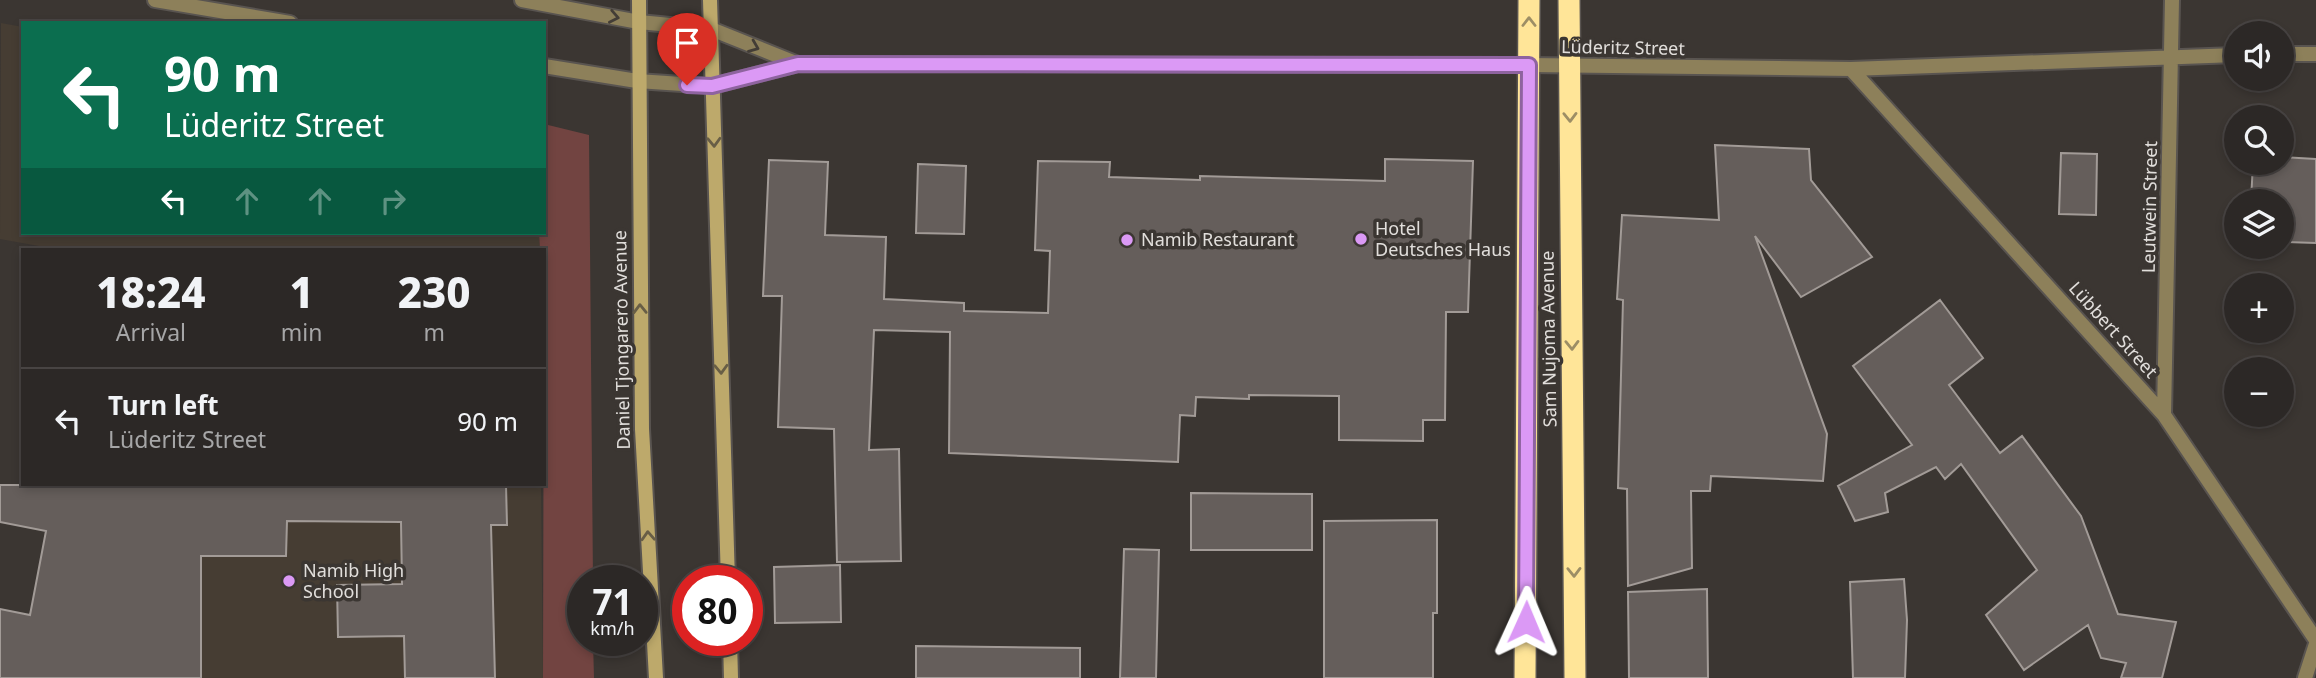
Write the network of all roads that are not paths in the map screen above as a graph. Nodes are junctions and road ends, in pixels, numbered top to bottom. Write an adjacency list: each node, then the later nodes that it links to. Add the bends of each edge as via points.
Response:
1 (159, 0): 8 (street)
2 (522, 0): 9 (street, Lüderitz Street, one-way to 9)
3 (639, 0): 9 (street, Daniel Tjongarero Avenue)
4 (710, 0): 10 (street)
5 (1529, 0): 16 (highway, Sam Nujoma Avenue, one-way to 5)
6 (1569, 0): 18 (highway, Sam Nujoma Avenue)
7 (2172, 0): 13 (street, Leutwein Street)
8 (279, 21)
9 (639, 22): 10 (street, Lüderitz Street); 20 (street, Daniel Tjongarero Avenue)
10 (710, 29): 15 (street, Lüderitz Street, one-way to 15); 21 (street)
11 (2294, 54): 12 (street)
12 (2316, 54)
13 (2172, 55): 14 (street, Lüderitz Street); 19 (street, Lüderitz Street); 22 (street, Leutwein Street)
14 (2224, 55)
15 (798, 64): 16 (street, Lüderitz Street); 21 (street, Lüderitz Street)
16 (1529, 65): 18 (street, Lüderitz Street); 28 (highway, Sam Nujoma Avenue)
17 (546, 66): 20 (street, Lüderitz Street)
18 (1570, 67): 19 (street, Lüderitz Street); 29 (highway, Sam Nujoma Avenue, one-way to 29)
19 (1850, 69): 22 (street, Lübbert Street)
20 (637, 81): 21 (street, Lüderitz Street); 26 (street, Daniel Tjongarero Avenue, one-way to 20, via 642,429)
21 (712, 86): 23 (street, one-way to 23)
22 (2164, 415): 24 (street, Lübbert Street)
23 (727, 565)
24 (2316, 642): 30 (street)
25 (730, 656): 27 (street)
26 (656, 678)
27 (731, 678)
28 (1525, 678)
29 (1575, 678)
30 (2305, 678)

